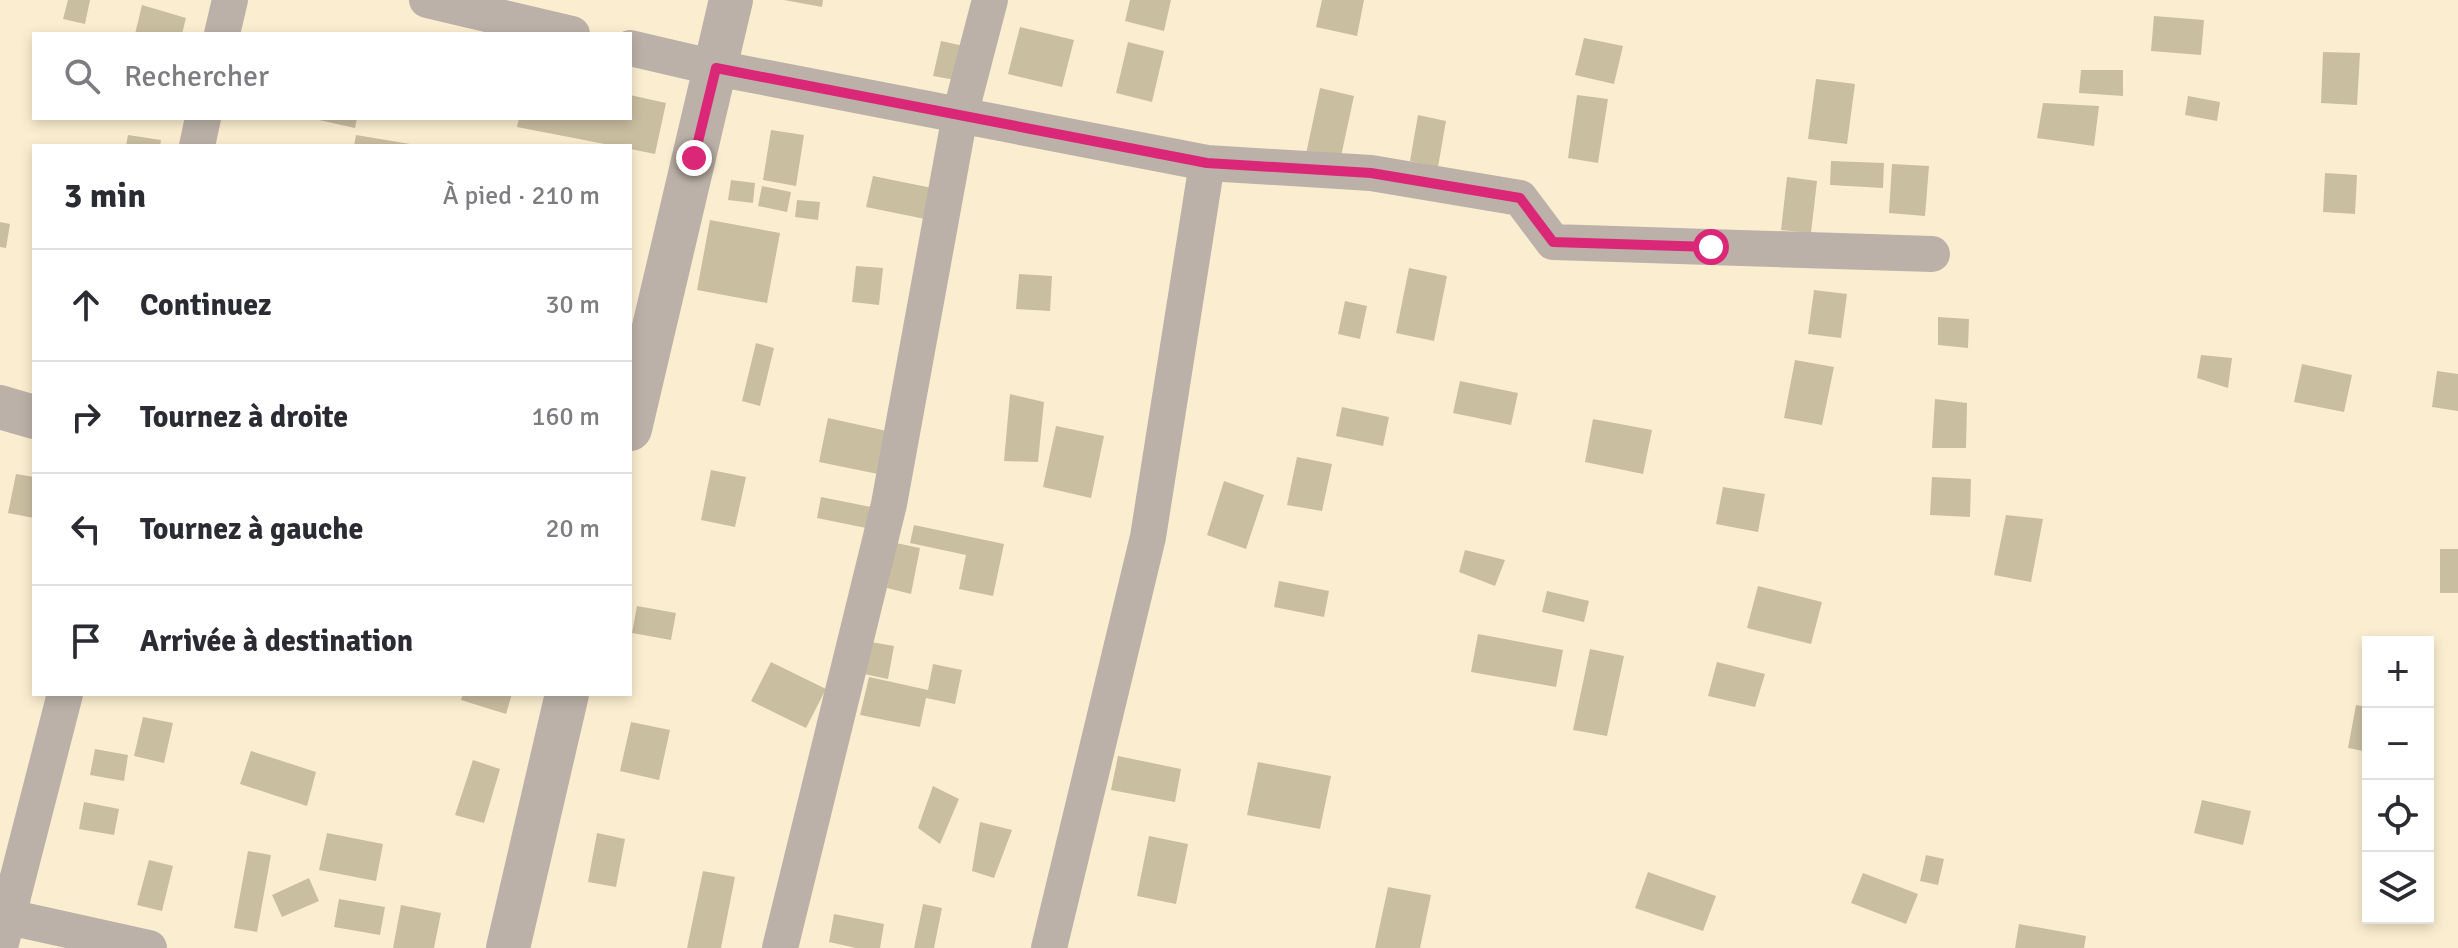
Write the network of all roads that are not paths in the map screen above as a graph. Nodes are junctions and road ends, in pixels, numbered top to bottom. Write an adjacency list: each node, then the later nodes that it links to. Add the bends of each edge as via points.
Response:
1 (230, 0): 5 (street)
2 (427, 0): 6 (street)
3 (731, 0): 8 (street)
4 (990, 0): 9 (street)
5 (222, 32)
6 (563, 32)
7 (632, 48): 8 (street)
8 (716, 68): 9 (street); 16 (street)
9 (960, 115): 12 (street); 22 (street, via 889,504)
10 (203, 120): 11 (street)
11 (197, 144)
12 (1207, 163): 13 (street, via 1371,173 1520,198 1553,242); 23 (street, via 1148,537)
13 (1932, 254)
14 (0, 407): 15 (street)
15 (32, 416)
16 (632, 421)
17 (64, 696): 19 (street)
18 (567, 696): 21 (street)
19 (2, 926): 20 (street)
20 (149, 948)
21 (508, 948)
22 (780, 948)
23 (1049, 948)

